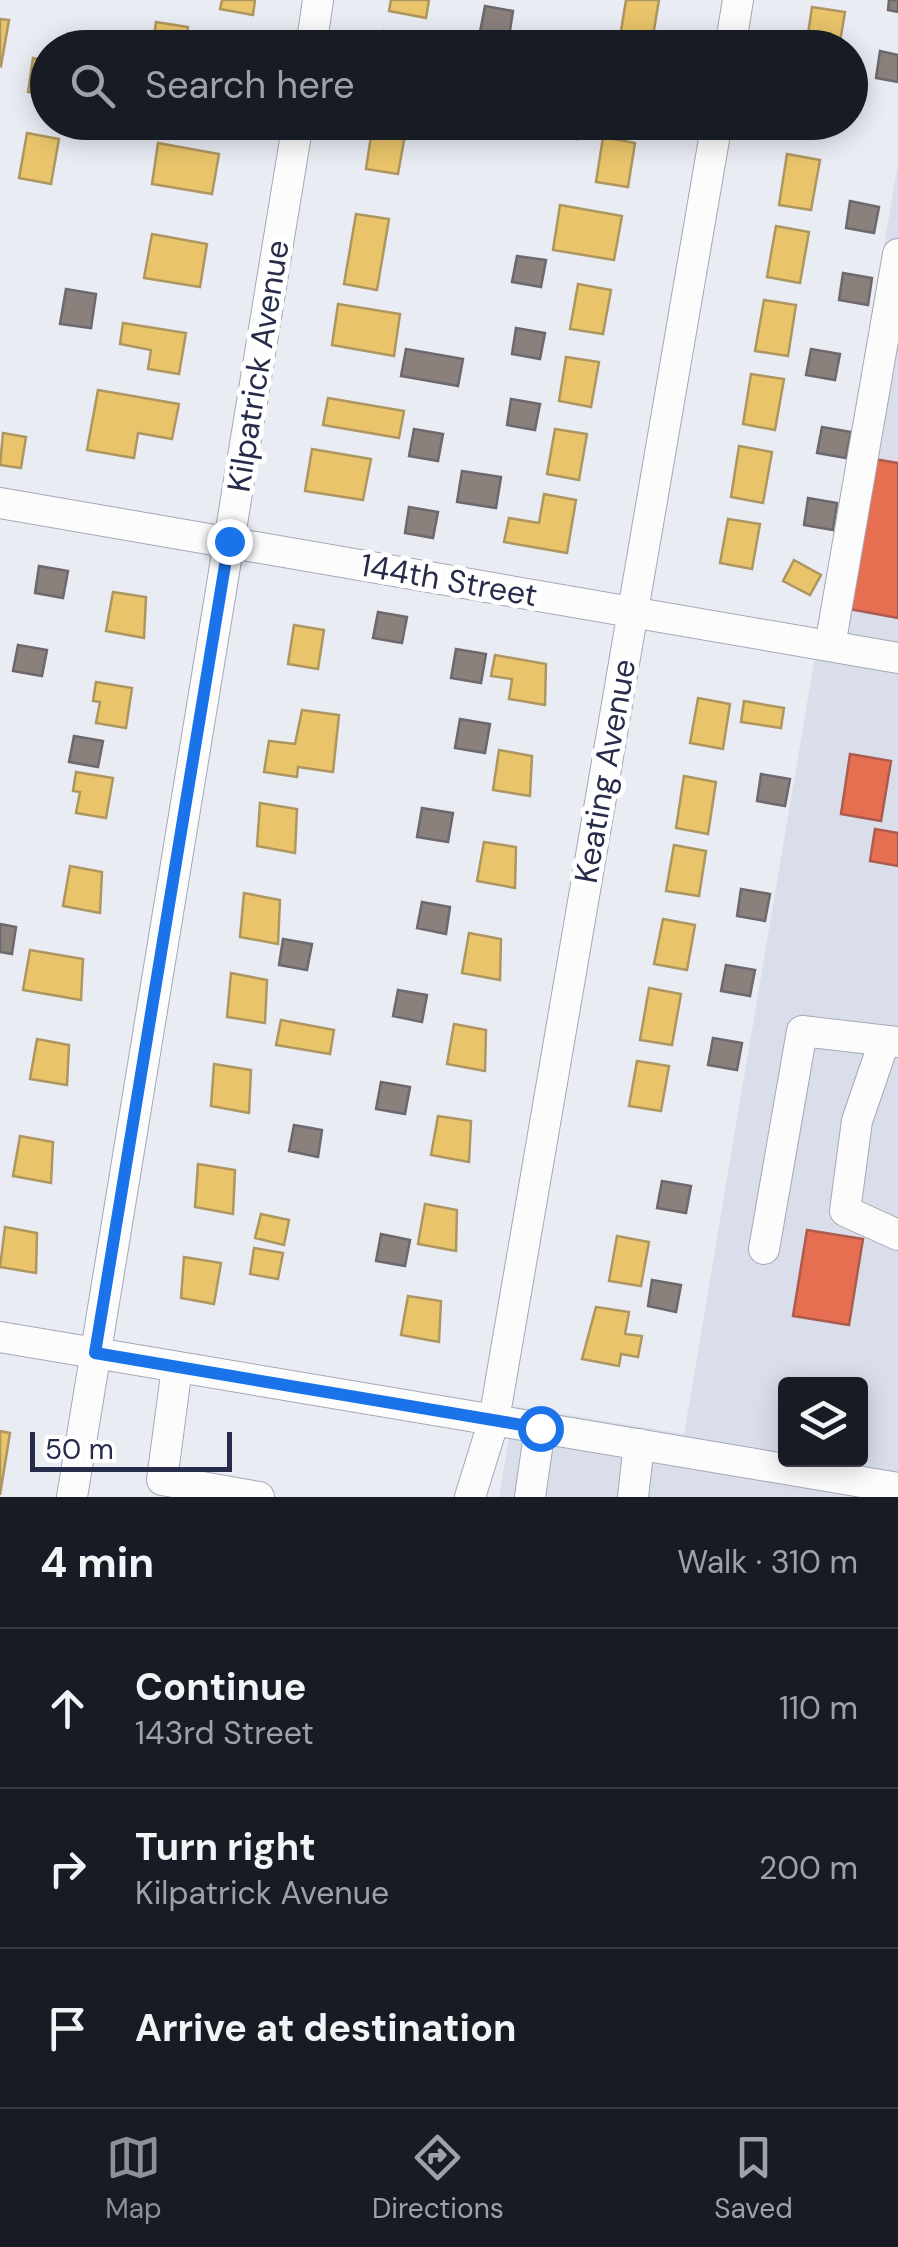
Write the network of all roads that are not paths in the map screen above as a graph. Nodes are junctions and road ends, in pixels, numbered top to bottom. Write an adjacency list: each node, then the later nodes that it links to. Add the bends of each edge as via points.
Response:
1 (318, 0): 3 (street)
2 (738, 0): 4 (street)
3 (313, 30)
4 (733, 30)
5 (295, 140): 11 (street, Kilpatrick Avenue)
6 (714, 140): 12 (street, Keating Avenue)
7 (898, 254): 8 (street)
8 (889, 356): 9 (street)
9 (883, 430): 13 (street)
10 (0, 503): 11 (street, 144th Street)
11 (229, 541): 12 (street, 144th Street); 19 (street, Kilpatrick Avenue)
12 (632, 612): 13 (street, 144th Street); 21 (street, Keating Avenue)
13 (830, 646): 14 (street, 144th Street)
14 (898, 658)
15 (891, 1042): 16 (street, via 856,1121 845,1211); 17 (street, via 802,1031)
16 (891, 1234)
17 (764, 1249)
18 (0, 1337): 19 (street)
19 (95, 1353): 20 (street); 26 (street, Kilpatrick Avenue)
20 (177, 1367): 21 (street); 24 (street)
21 (494, 1420): 22 (street); 28 (street, Keating Avenue)
22 (540, 1428): 23 (street); 29 (street)
23 (638, 1444): 25 (street); 30 (street)
24 (160, 1488): 27 (street)
25 (898, 1488)
26 (72, 1497)
27 (260, 1497)
28 (470, 1497)
29 (530, 1497)
30 (633, 1497)

